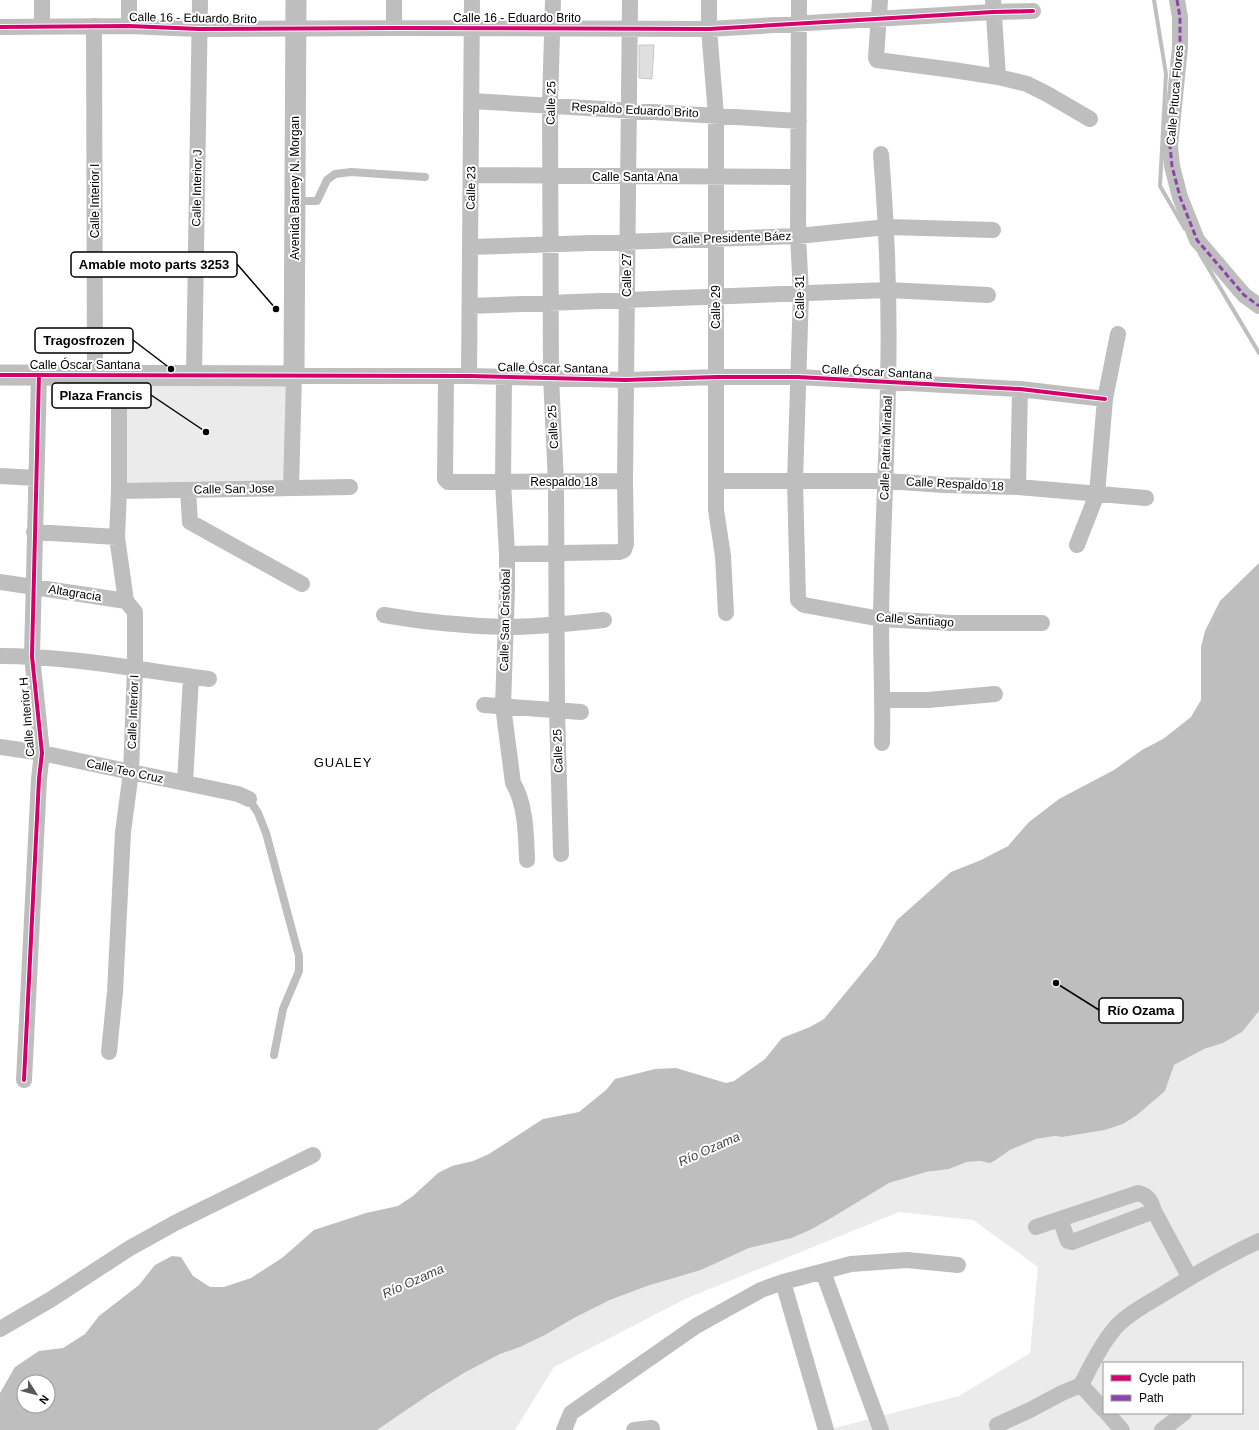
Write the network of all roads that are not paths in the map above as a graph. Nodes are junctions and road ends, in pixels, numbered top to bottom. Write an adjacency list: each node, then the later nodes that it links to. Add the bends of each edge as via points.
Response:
1 (42, 0): 20 (street)
2 (129, 0): 18 (street)
3 (200, 0): 23 (street, Calle Interior J)
4 (296, 0): 24 (street, Avenida Barney N. Morgan)
5 (394, 0): 21 (street)
6 (472, 0): 22 (street, Calle 23)
7 (553, 0): 25 (street, Calle 25)
8 (630, 0): 26 (street, Calle 27)
9 (708, 0): 27 (street, Calle 29)
10 (799, 0): 16 (street, Calle 31)
11 (880, 0): 15 (street)
12 (1177, 0): 57 (street, Calle Pituca Flores, via 1180,47 1170,146 1180,197 1197,240 1244,296)
13 (993, 6): 14 (street, Calle 16 - Eduardo Brito); 15 (street, Calle 16 - Eduardo Brito); 28 (street)
14 (1033, 11)
15 (878, 18): 16 (street, Calle 16 - Eduardo Brito); 28 (street, via 876,58 880,62)
16 (799, 23): 27 (street, Calle 16 - Eduardo Brito); 34 (street, Calle 31)
17 (94, 26): 18 (street, Calle 16 - Eduardo Brito); 20 (street, Calle 16 - Eduardo Brito); 61 (street, Calle Interior I)
18 (129, 26): 23 (street, Calle 16 - Eduardo Brito)
19 (0, 27): 20 (street, Calle 16 - Eduardo Brito)
20 (42, 27)
21 (394, 28): 22 (street, Calle 16 - Eduardo Brito); 24 (street, Calle 16 - Eduardo Brito)
22 (472, 28): 25 (street, Calle 16 - Eduardo Brito); 29 (street, Calle 23)
23 (199, 29): 24 (street, Calle 16 - Eduardo Brito); 63 (street, Calle Interior J)
24 (297, 29): 42 (street, Avenida Barney N. Morgan)
25 (553, 29): 26 (street, Calle 16 - Eduardo Brito); 30 (street, Calle 25)
26 (630, 29): 27 (street, Calle 16 - Eduardo Brito); 31 (street, Calle 27)
27 (709, 29): 32 (street, Calle 29)
28 (998, 77): 33 (street, via 1037,88)
29 (472, 101): 30 (street, Respaldo Eduardo Brito); 36 (street, Calle 23)
30 (550, 105): 31 (street, Respaldo Eduardo Brito); 37 (street, Calle 25)
31 (628, 110): 32 (street, Respaldo Eduardo Brito); 38 (street, Calle 27)
32 (716, 115): 34 (street, Respaldo Eduardo Brito); 40 (street, Calle 29)
33 (1090, 119)
34 (799, 121): 41 (street, Calle 31)
35 (881, 154): 43 (street, Calle Patria Mirabal)
36 (471, 175): 37 (street, Calle Santa Ana); 49 (street, Calle 23)
37 (550, 176): 38 (street, Calle Santa Ana); 48 (street, Calle 25)
38 (628, 176): 40 (street, Calle Santa Ana); 47 (street, Calle 27)
39 (425, 177): 42 (lane, via 351,172 335,174 327,180 317,201)
40 (716, 177): 41 (street, Calle Santa Ana); 46 (street, Calle 29)
41 (798, 177): 45 (street, Calle 31)
42 (295, 201): 64 (street, Avenida Barney N. Morgan)
43 (887, 227): 44 (street, Calle Presidente Báez); 45 (street, Calle Presidente Báez); 50 (street, Calle Patria Mirabal)
44 (993, 230)
45 (798, 236): 46 (street, Calle Presidente Báez); 51 (street, Calle 31)
46 (715, 239): 47 (street, Calle Presidente Báez); 53 (street, Calle 29)
47 (627, 242): 48 (street, Calle Presidente Báez); 54 (street, Calle 27)
48 (550, 244): 49 (street, Calle Presidente Báez); 55 (street, Calle 25)
49 (470, 247): 56 (street, Calle 23)
50 (888, 290): 51 (street); 52 (street); 72 (street, Calle Patria Mirabal)
51 (801, 293): 53 (street); 70 (street, Calle 31)
52 (988, 294)
53 (716, 296): 54 (street); 69 (street, Calle 29)
54 (627, 300): 55 (street); 71 (street, Calle 27)
55 (551, 302): 56 (street); 68 (street, Calle 25)
56 (470, 306): 66 (street, Calle 23)
57 (1259, 306)
58 (1118, 334): 74 (street)
59 (0, 375): 60 (street, Calle Óscar Santana)
60 (39, 375): 61 (street, Calle Óscar Santana); 76 (street, Calle Interior H)
61 (95, 375): 62 (street, Calle Óscar Santana)
62 (119, 375): 63 (street, Calle Óscar Santana); 87 (street, Calle Interior I)
63 (194, 376): 64 (street, Calle Óscar Santana)
64 (294, 376): 65 (street, Calle Óscar Santana); 85 (street)
65 (446, 376): 66 (street, Calle Óscar Santana); 80 (street, Respaldo 18, via 445,479 448,482)
66 (469, 376): 67 (street, Calle Óscar Santana)
67 (504, 376): 68 (street, Calle Óscar Santana); 80 (street, Calle San Cristóbal)
68 (551, 377): 71 (street, Calle Óscar Santana); 81 (street, Calle 25)
69 (716, 377): 70 (street, Calle Óscar Santana); 71 (street, Calle Óscar Santana); 77 (street, Calle 29)
70 (798, 377): 72 (street, Calle Óscar Santana); 78 (street, Calle 31)
71 (626, 380): 82 (street, Calle 27)
72 (888, 383): 73 (street, Calle Óscar Santana); 79 (street, Calle Patria Mirabal)
73 (1020, 389): 74 (street, Calle Óscar Santana); 84 (street)
74 (1105, 399): 88 (street)
75 (0, 476): 76 (street)
76 (36, 478): 90 (street, Calle Interior H)
77 (716, 481): 78 (street, Calle Respaldo 18); 100 (street, Calle 29, via 716,510 723,556)
78 (795, 481): 79 (street, Calle Respaldo 18); 98 (street, Calle 31)
79 (886, 481): 84 (street, Calle Respaldo 18); 102 (street, Calle Patria Mirabal)
80 (503, 482): 81 (street, Respaldo 18); 94 (street, Calle San Cristóbal)
81 (556, 482): 82 (street, Respaldo 18); 93 (street, Calle 25)
82 (625, 482): 93 (street, Calle 27, via 624,550)
83 (350, 487): 85 (street, Calle San Jose)
84 (1018, 487): 88 (street, Calle Respaldo 18)
85 (291, 488): 86 (street, Calle San Jose)
86 (188, 490): 87 (street, Calle San Jose); 96 (street, via 190,522)
87 (119, 491): 91 (street, Calle Interior I)
88 (1097, 494): 89 (street, Calle Respaldo 18); 92 (street)
89 (1146, 498)
90 (34, 532): 91 (street); 97 (street, Calle Interior H)
91 (117, 537): 99 (street, Calle Interior I)
92 (1077, 545)
93 (556, 553): 94 (street); 105 (street, Calle 25)
94 (507, 554): 106 (street, Calle San Cristóbal)
95 (0, 582): 97 (street, Altagracia)
96 (302, 584)
97 (34, 587): 99 (street, Altagracia); 108 (street, Calle Interior H)
98 (797, 593): 102 (street, Calle Santiago, via 798,600 804,605)
99 (126, 601): 109 (street, Calle Interior I, via 135,612)
100 (726, 613)
101 (384, 615): 106 (street, via 437,623)
102 (881, 619): 104 (street, Calle Santiago, via 952,623); 113 (street, Calle Patria Mirabal)
103 (604, 620): 105 (street)
104 (1042, 623)
105 (556, 625): 106 (street); 116 (street, Calle 25)
106 (506, 627): 115 (street, Calle San Cristóbal)
107 (0, 656): 108 (street)
108 (32, 656): 109 (street); 120 (street, Calle Interior H)
109 (135, 668): 110 (street); 121 (street, Calle Interior I)
110 (191, 677): 111 (street); 122 (street)
111 (209, 679)
112 (996, 694): 113 (street, via 928,700)
113 (883, 700): 118 (street, Calle Patria Mirabal)
114 (484, 705): 115 (street)
115 (503, 706): 116 (street); 125 (street, Calle San Cristóbal, via 513,783 525,824)
116 (557, 710): 117 (street); 124 (street, Calle 25)
117 (581, 712)
118 (882, 743)
119 (0, 747): 120 (street, Calle Teo Cruz)
120 (42, 753): 121 (street, Calle Teo Cruz); 128 (street, Calle Interior H)
121 (131, 772): 122 (street, Calle Teo Cruz); 126 (street, Calle Interior I, via 123,832 115,992)
122 (184, 782): 123 (street, Calle Teo Cruz, via 238,794)
123 (249, 799): 127 (lane, via 266,833 299,956 299,971 283,1009)
124 (561, 854)
125 (527, 860)
126 (109, 1052)
127 (274, 1055)
128 (24, 1080)
129 (313, 1155): 138 (street, via 168,1226)
130 (1154, 1211): 131 (street, via 1150,1199 1138,1193); 131 (street, via 1072,1242 1068,1242); 136 (street)
131 (1060, 1219): 132 (street)
132 (1036, 1227)
133 (1259, 1242): 136 (street)
134 (958, 1265): 135 (street, via 907,1260 851,1264)
135 (823, 1272): 137 (street); 148 (street)
136 (1190, 1278): 139 (street, via 1116,1327)
137 (783, 1282): 145 (street, via 761,1290 696,1326 571,1413); 147 (street)
138 (0, 1329)
139 (1081, 1385): 140 (street); 143 (street)
140 (1103, 1409)
141 (1108, 1414): 149 (street)
142 (1183, 1414): 150 (street)
143 (997, 1425)
144 (652, 1428): 146 (street)
145 (564, 1430)
146 (634, 1430)
147 (826, 1430)
148 (881, 1430)
149 (1122, 1430)
150 (1162, 1430)

